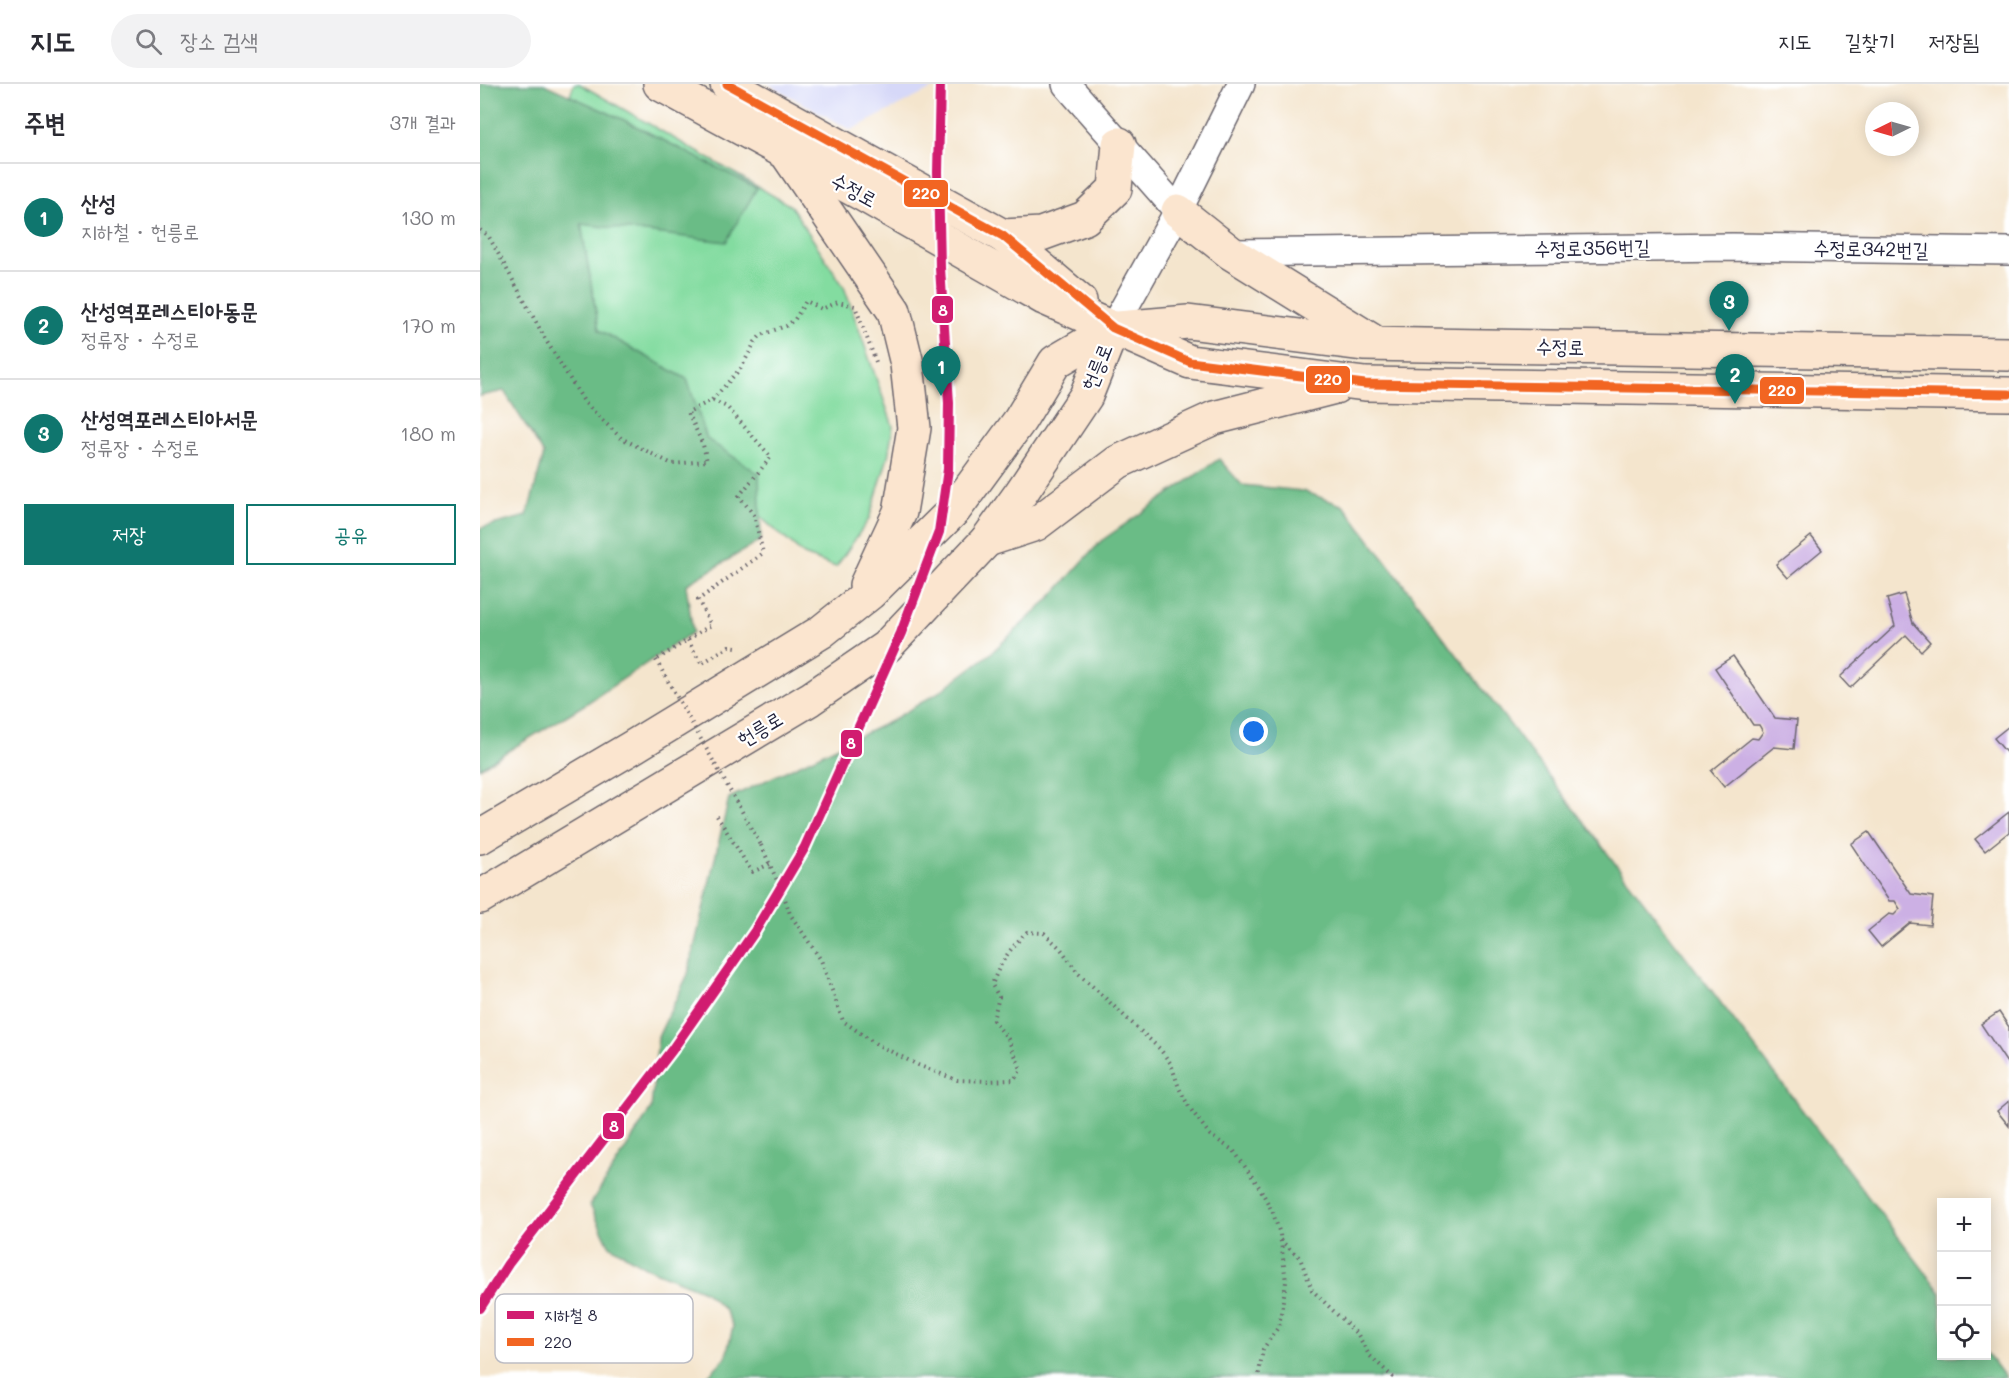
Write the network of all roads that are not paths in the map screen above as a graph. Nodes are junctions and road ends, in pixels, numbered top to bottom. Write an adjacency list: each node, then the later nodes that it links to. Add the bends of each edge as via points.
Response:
1 (660, 84): 6 (main road, 수정로)
2 (726, 84): 8 (main road, 수정로)
3 (1066, 84): 5 (street)
4 (1241, 84): 7 (street)
5 (1119, 144): 7 (street); 8 (main road, via 1115,189 1085,218 1041,234)
6 (785, 151): 12 (main road, 수정로, via 1044,298); 18 (main road, via 894,311 908,374 914,428 900,512 868,583)
7 (1178, 211): 11 (main road); 12 (street)
8 (1003, 236): 12 (main road, 수정로)
9 (1733, 247): 10 (street, 수정로342번길); 11 (street, 수정로356번길)
10 (2009, 251)
11 (1231, 253): 13 (main road)
12 (1113, 328): 13 (main road, 수정로, via 1188,322); 15 (main road, 수정로, via 1190,362); 17 (main road, 헌릉로, via 1086,396); 18 (main road, 헌릉로, via 1055,362 1020,420 955,509 870,592)
13 (1378, 344): 14 (main road, 수정로)
14 (2009, 354)
15 (1353, 382): 16 (main road, 수정로); 17 (main road, via 1214,418 1118,462 1036,524)
16 (2009, 394)
17 (987, 540): 20 (main road, 헌릉로, via 886,647 810,699)
18 (821, 632): 19 (main road, 헌릉로)
19 (480, 837)
20 (480, 897)

